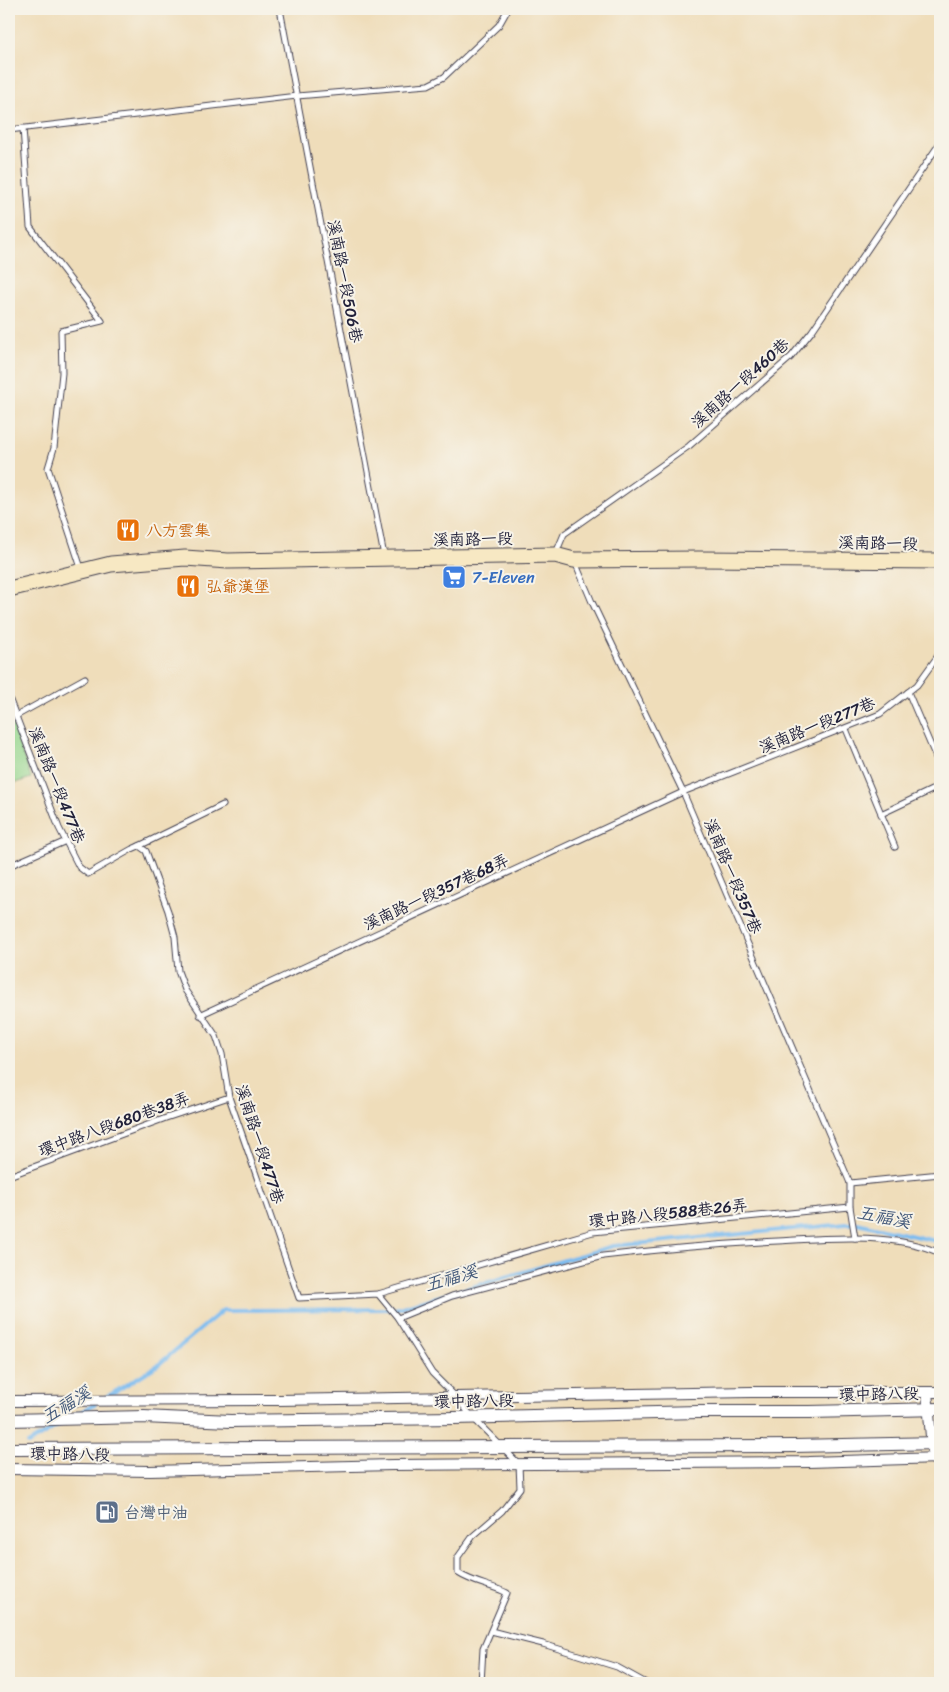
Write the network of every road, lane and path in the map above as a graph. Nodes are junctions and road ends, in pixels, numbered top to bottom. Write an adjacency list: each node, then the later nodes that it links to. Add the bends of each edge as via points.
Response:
1 (280, 9): 3 (lane, 溪南路一段506巷)
2 (508, 9): 3 (lane, via 499,25 444,77 428,85)
3 (297, 96): 4 (lane); 8 (lane, 溪南路一段506巷)
4 (23, 128): 5 (lane); 11 (lane, via 30,226 102,321 60,331 62,373 54,448 48,468)
5 (9, 130)
6 (940, 143): 7 (lane, 溪南路一段460巷, via 791,357 689,446 564,534)
7 (555, 555): 8 (main road, 溪南路一段); 9 (main road, 溪南路一段)
8 (384, 558): 11 (main road, 溪南路一段, via 185,558 111,564)
9 (574, 560): 10 (main road, 溪南路一段); 21 (lane, 溪南路一段357巷)
10 (940, 561)
11 (82, 570): 12 (main road, 溪南路一段)
12 (9, 589)
13 (940, 653): 15 (lane, 溪南路一段277巷, via 917,685)
14 (85, 678): 17 (lane)
15 (908, 692): 18 (lane, 溪南路一段277巷, via 880,714); 19 (lane)
16 (9, 698): 17 (lane, 溪南路一段477巷)
17 (16, 716): 24 (lane, 溪南路一段477巷)
18 (846, 729): 21 (lane, 溪南路一段277巷); 23 (lane)
19 (940, 767)
20 (940, 786): 23 (lane)
21 (683, 792): 28 (lane, 溪南路一段357巷68弄); 32 (lane, 溪南路一段357巷)
22 (223, 804): 25 (lane)
23 (881, 814): 26 (lane)
24 (66, 841): 25 (lane, 溪南路一段477巷, via 79,867 88,874); 27 (lane)
25 (139, 846): 28 (lane, 溪南路一段477巷, via 146,851 168,911 175,937 178,971)
26 (896, 847)
27 (9, 866)
28 (200, 1015): 29 (lane, 溪南路一段477巷, via 216,1036)
29 (229, 1097): 31 (lane, 環中路八段680巷38弄); 37 (lane, 溪南路一段477巷)
30 (940, 1174): 32 (lane)
31 (9, 1176)
32 (850, 1183): 33 (lane, 溪南路一段357巷)
33 (850, 1208): 34 (lane, 溪南路一段357巷); 36 (lane, 環中路八段588巷26弄, via 593,1232)
34 (855, 1238): 35 (lane, via 906,1242); 38 (lane, via 697,1245 603,1256 452,1296)
35 (940, 1253)
36 (378, 1294): 37 (lane, 環中路八段588巷26弄); 38 (lane)
37 (299, 1298)
38 (398, 1318): 41 (lane, via 432,1373)
39 (927, 1392): 40 (street, 環中路八段); 41 (street, 環中路八段); 43 (street)
40 (940, 1392)
41 (455, 1396): 42 (street, 環中路八段); 44 (lane)
42 (9, 1400)
43 (934, 1409): 44 (street, 環中路八段); 46 (street)
44 (473, 1418): 45 (street, 環中路八段, via 230,1421 120,1417); 47 (lane)
45 (9, 1420)
46 (936, 1443): 47 (street, 環中路八段); 49 (street)
47 (501, 1447): 48 (street, 環中路八段); 50 (lane)
48 (9, 1448)
49 (937, 1459): 50 (street, 環中路八段)
50 (519, 1464): 51 (street, 環中路八段, via 150,1471); 52 (lane, via 520,1488 502,1511 473,1536 458,1557 458,1573 507,1593)
51 (9, 1469)
52 (491, 1631): 53 (lane, via 483,1649); 54 (lane, via 617,1666)
53 (481, 1683)
54 (646, 1683)

